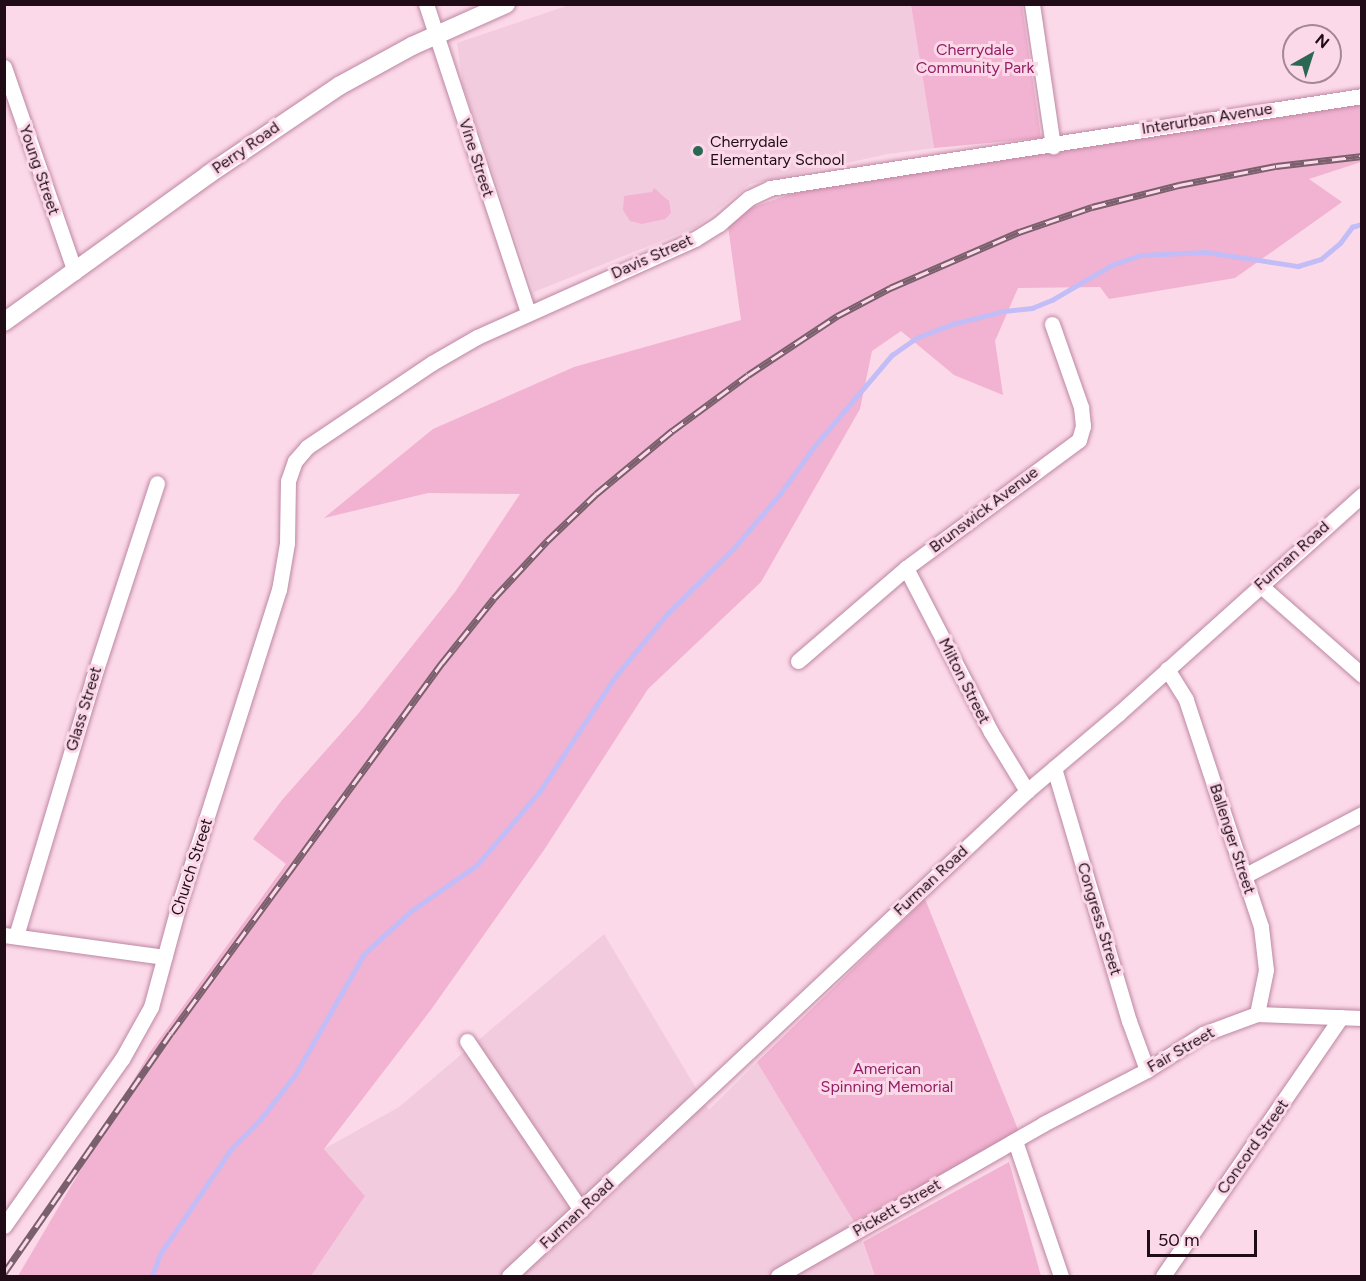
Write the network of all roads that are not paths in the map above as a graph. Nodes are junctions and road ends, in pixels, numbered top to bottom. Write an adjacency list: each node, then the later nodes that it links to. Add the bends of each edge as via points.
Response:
1 (426, 4): 4 (street, Vine Street)
2 (506, 4): 4 (street, Perry Road)
3 (1032, 4): 7 (street)
4 (435, 35): 8 (street, Perry Road, via 297,113); 9 (street, Vine Street)
5 (4, 67): 8 (street, Young Street)
6 (1362, 96): 7 (street, Interurban Avenue, via 1192,120)
7 (1053, 146): 9 (street, Davis Street, via 770,188 749,198 719,224 695,238)
8 (75, 272): 10 (street, Perry Road)
9 (528, 312): 12 (street, Davis Street, via 432,363 307,447)
10 (4, 322)
11 (1052, 324): 15 (street, Brunswick Avenue, via 1081,407 1083,426 1079,440)
12 (290, 472): 25 (street, Church Street, via 287,543 279,590)
13 (157, 483): 24 (street, Glass Street)
14 (1362, 495): 16 (street, Furman Road)
15 (906, 568): 17 (street, Brunswick Avenue); 21 (street, Milton Street)
16 (1260, 585): 18 (street, Furman Road); 19 (street)
17 (798, 662)
18 (1167, 669): 20 (street, Furman Road); 23 (street, Ballenger Street, via 1186,700)
19 (1362, 675)
20 (1053, 768): 21 (street, Furman Road); 30 (street, Congress Street)
21 (1026, 791): 32 (street, Furman Road)
22 (1362, 814): 23 (street)
23 (1244, 876): 26 (street, Ballenger Street, via 1264,944 1266,980)
24 (10, 935): 25 (street)
25 (165, 957): 33 (street, Church Street, via 137,1035)
26 (1257, 1014): 27 (street, Fair Street); 30 (street, Fair Street, via 1203,1034)
27 (1341, 1017): 28 (street, Fair Street); 37 (street, Concord Street)
28 (1362, 1018)
29 (467, 1041): 32 (street)
30 (1147, 1070): 31 (street, Fair Street)
31 (1015, 1141): 35 (street, Pickett Street); 36 (street)
32 (581, 1210): 34 (street, Furman Road)
33 (4, 1226)
34 (509, 1276)
35 (778, 1276)
36 (1061, 1276)
37 (1163, 1276)

